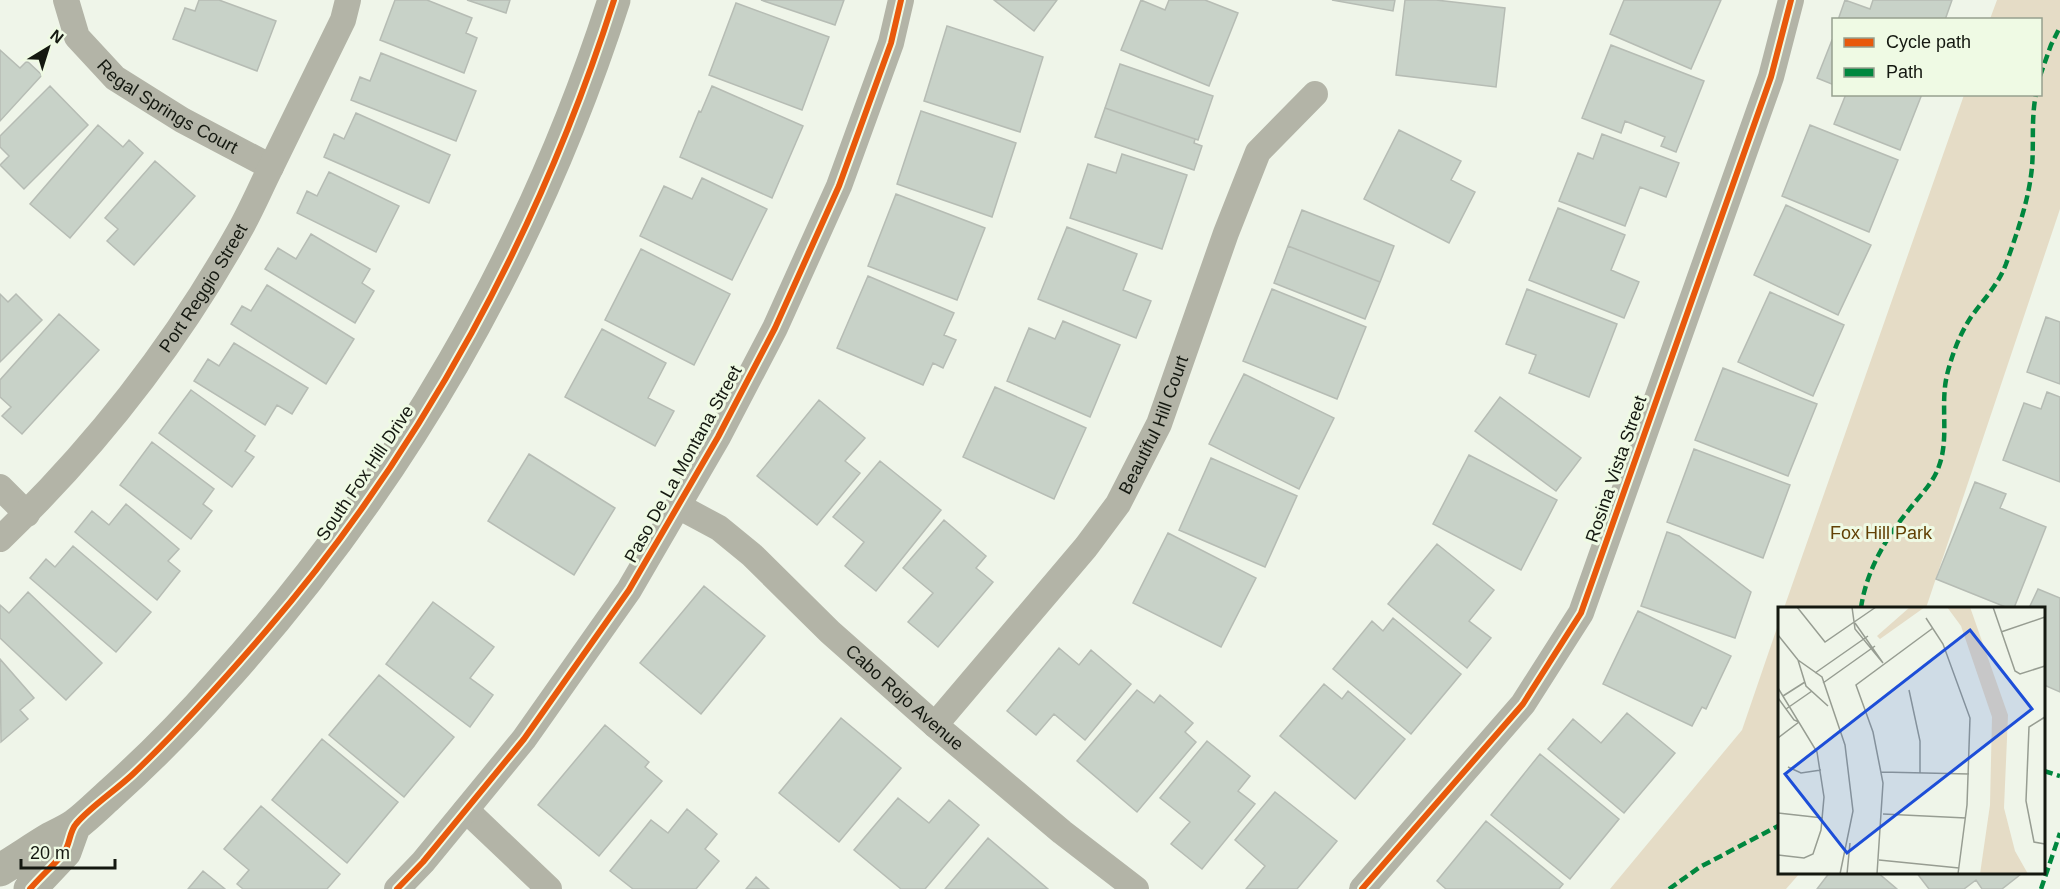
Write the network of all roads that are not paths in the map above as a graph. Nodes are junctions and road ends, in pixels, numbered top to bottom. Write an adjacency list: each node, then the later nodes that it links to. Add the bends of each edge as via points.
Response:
1 (66, 0): 7 (street, Regal Springs Court, via 77,37 115,78 182,120)
2 (348, 0): 7 (street, Port Reggio Street, via 343,20)
3 (614, 0): 14 (street, South Fox Hill Drive, via 568,128 514,250 414,430 351,523 268,629 187,720)
4 (902, 0): 9 (street, Paso De La Montana Street, via 891,43 829,207 775,328)
5 (1791, 0): 20 (street, Rosina Vista Street, via 1771,77 1581,613 1523,704)
6 (1315, 94): 12 (street, Beautiful Hill Court, via 1258,153 1160,424 1118,504)
7 (271, 167): 10 (street, Port Reggio Street, via 242,227 147,374 92,444)
8 (0, 487): 10 (street)
9 (678, 506): 12 (street, Cabo Rojo Avenue, via 719,528 752,555 830,632); 13 (street, Paso De La Montana Street, via 622,599 524,739)
10 (27, 514): 11 (street, Port Reggio Street)
11 (0, 539)
12 (935, 725): 19 (street, Cabo Rojo Avenue)
13 (466, 810): 17 (street, Paso De La Montana Street); 18 (street)
14 (75, 825): 15 (street, South Fox Hill Drive); 16 (street, South Fox Hill Drive, via 65,852)
15 (0, 870)
16 (30, 889)
17 (397, 889)
18 (549, 889)
19 (1136, 889)
20 (1362, 889)

